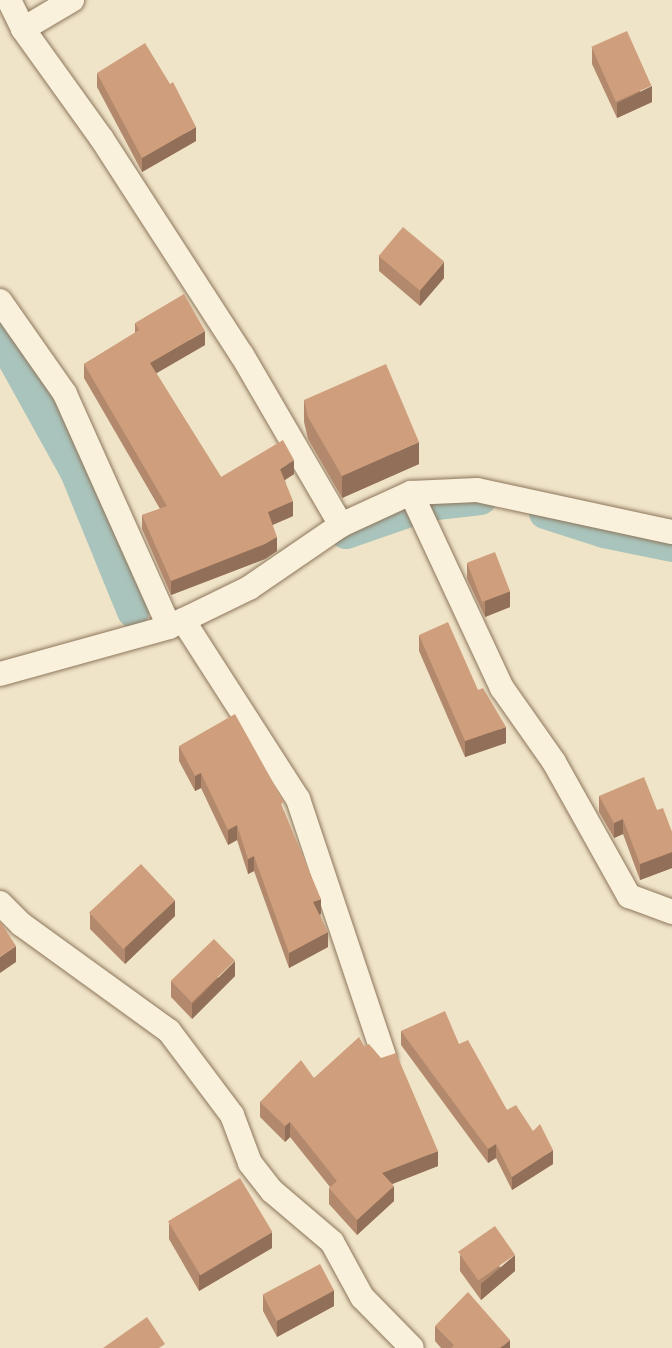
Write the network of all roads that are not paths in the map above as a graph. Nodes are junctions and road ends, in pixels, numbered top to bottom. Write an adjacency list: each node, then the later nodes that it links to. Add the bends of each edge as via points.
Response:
1 (9, 0): 3 (street)
2 (72, 0): 3 (street)
3 (23, 29): 6 (street, via 103,139 242,355)
4 (0, 301): 8 (street, via 65,394)
5 (411, 493): 6 (street); 7 (street, via 477,490); 11 (street, via 502,688 554,762 629,896)
6 (341, 526): 8 (street, via 249,588)
7 (672, 532)
8 (176, 624): 9 (street); 12 (street, via 298,799)
9 (0, 674)
10 (0, 903): 13 (street, via 21,924 169,1031 232,1115 250,1164 272,1191 332,1242 362,1297)
11 (672, 912)
12 (386, 1059)
13 (412, 1348)

